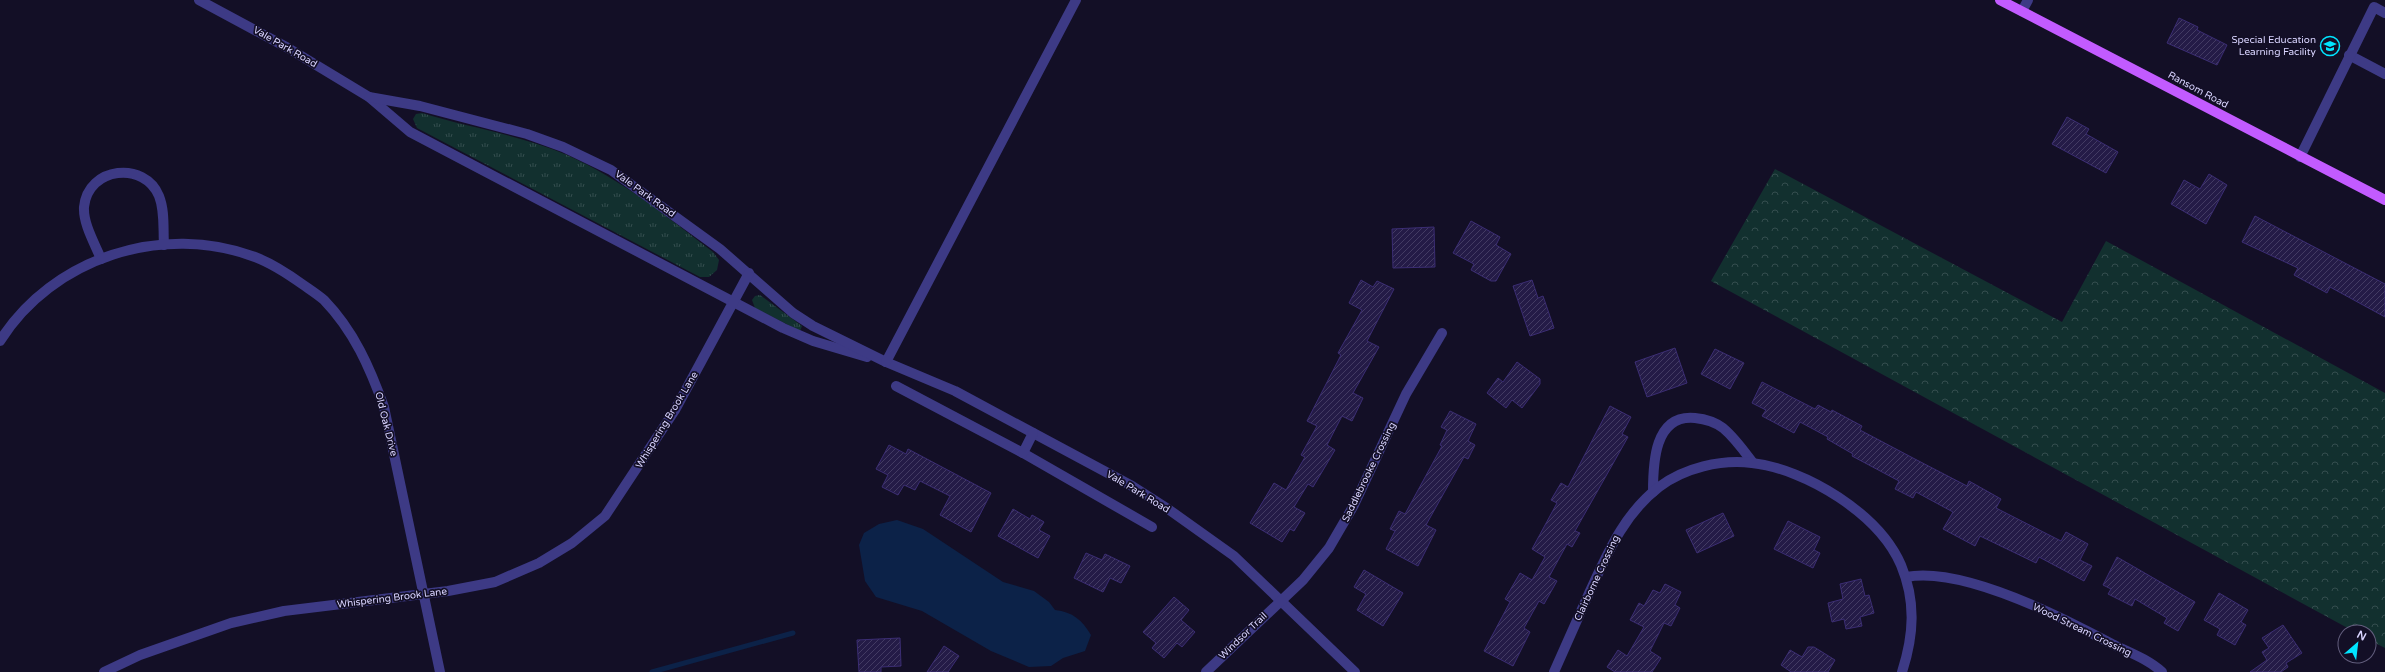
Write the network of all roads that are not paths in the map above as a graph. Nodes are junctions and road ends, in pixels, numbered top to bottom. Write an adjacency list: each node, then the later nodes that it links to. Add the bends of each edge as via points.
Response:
1 (199, 0): 5 (street, Vale Park Road)
2 (1076, 0): 20 (street)
3 (2000, 0): 7 (main road, Ransom Road)
4 (2028, 0): 7 (street)
5 (215, 4): 11 (street, Vale Park Road)
6 (2376, 4): 8 (street); 9 (street)
7 (2022, 11): 12 (main road, Ransom Road)
8 (2385, 13)
9 (2349, 54): 10 (street); 12 (street)
10 (2385, 74)
11 (369, 97): 16 (street, Vale Park Road, via 420,106 509,130 580,154 624,178); 17 (street, Vale Park Road, via 410,132)
12 (2300, 157): 13 (main road, Ransom Road)
13 (2385, 200)
14 (164, 245): 15 (street, Old Oak Drive, via 128,249); 15 (street, via 163,213 159,196 150,183 137,176 107,174 96,181 87,194 84,208); 28 (street, Old Oak Drive, via 214,246 255,257 290,276 323,300 350,331 369,366 384,407)
15 (101, 259): 19 (street, Old Oak Drive, via 45,288 13,320)
16 (750, 273): 17 (street, Whispering Brook Lane); 20 (street, Vale Park Road, via 798,316)
17 (735, 302): 20 (street, Vale Park Road, via 813,342); 28 (street, Whispering Brook Lane, via 675,410 605,516 572,543 539,563 495,582)
18 (1442, 333): 29 (street, Saddlebrooke Crossing, via 1406,394 1342,526 1317,564)
19 (0, 341)
20 (886, 362): 22 (street, Vale Park Road, via 955,391)
21 (896, 386): 23 (street)
22 (1033, 433): 23 (street); 29 (street, Vale Park Road, via 1132,486 1168,510 1234,556)
23 (1023, 453): 26 (street)
24 (1753, 463): 25 (street, Clairborne Crossing, via 1722,463 1690,471); 25 (street, via 1733,436 1722,427 1705,419 1689,418 1673,423 1663,433 1656,450); 27 (street, Clairborne Crossing, via 1804,479 1862,513 1884,536)
25 (1653, 492): 34 (street, Clairborne Crossing, via 1632,512 1611,545)
26 (1152, 527)
27 (1906, 578): 35 (street, Clairborne Crossing, via 1913,620 1911,645); 36 (street, Wood Stream Crossing, via 1939,576 1980,586 2033,605 2080,627)
28 (423, 596): 30 (street, Whispering Brook Lane, via 284,611 231,623 140,655); 31 (street, Old Oak Drive)
29 (1280, 600): 32 (street, Windsor Trail); 33 (street, Vale Park Road)
30 (104, 672)
31 (440, 672)
32 (1206, 672)
33 (1355, 672)
34 (1554, 672)
35 (1902, 672)
36 (2162, 672)

